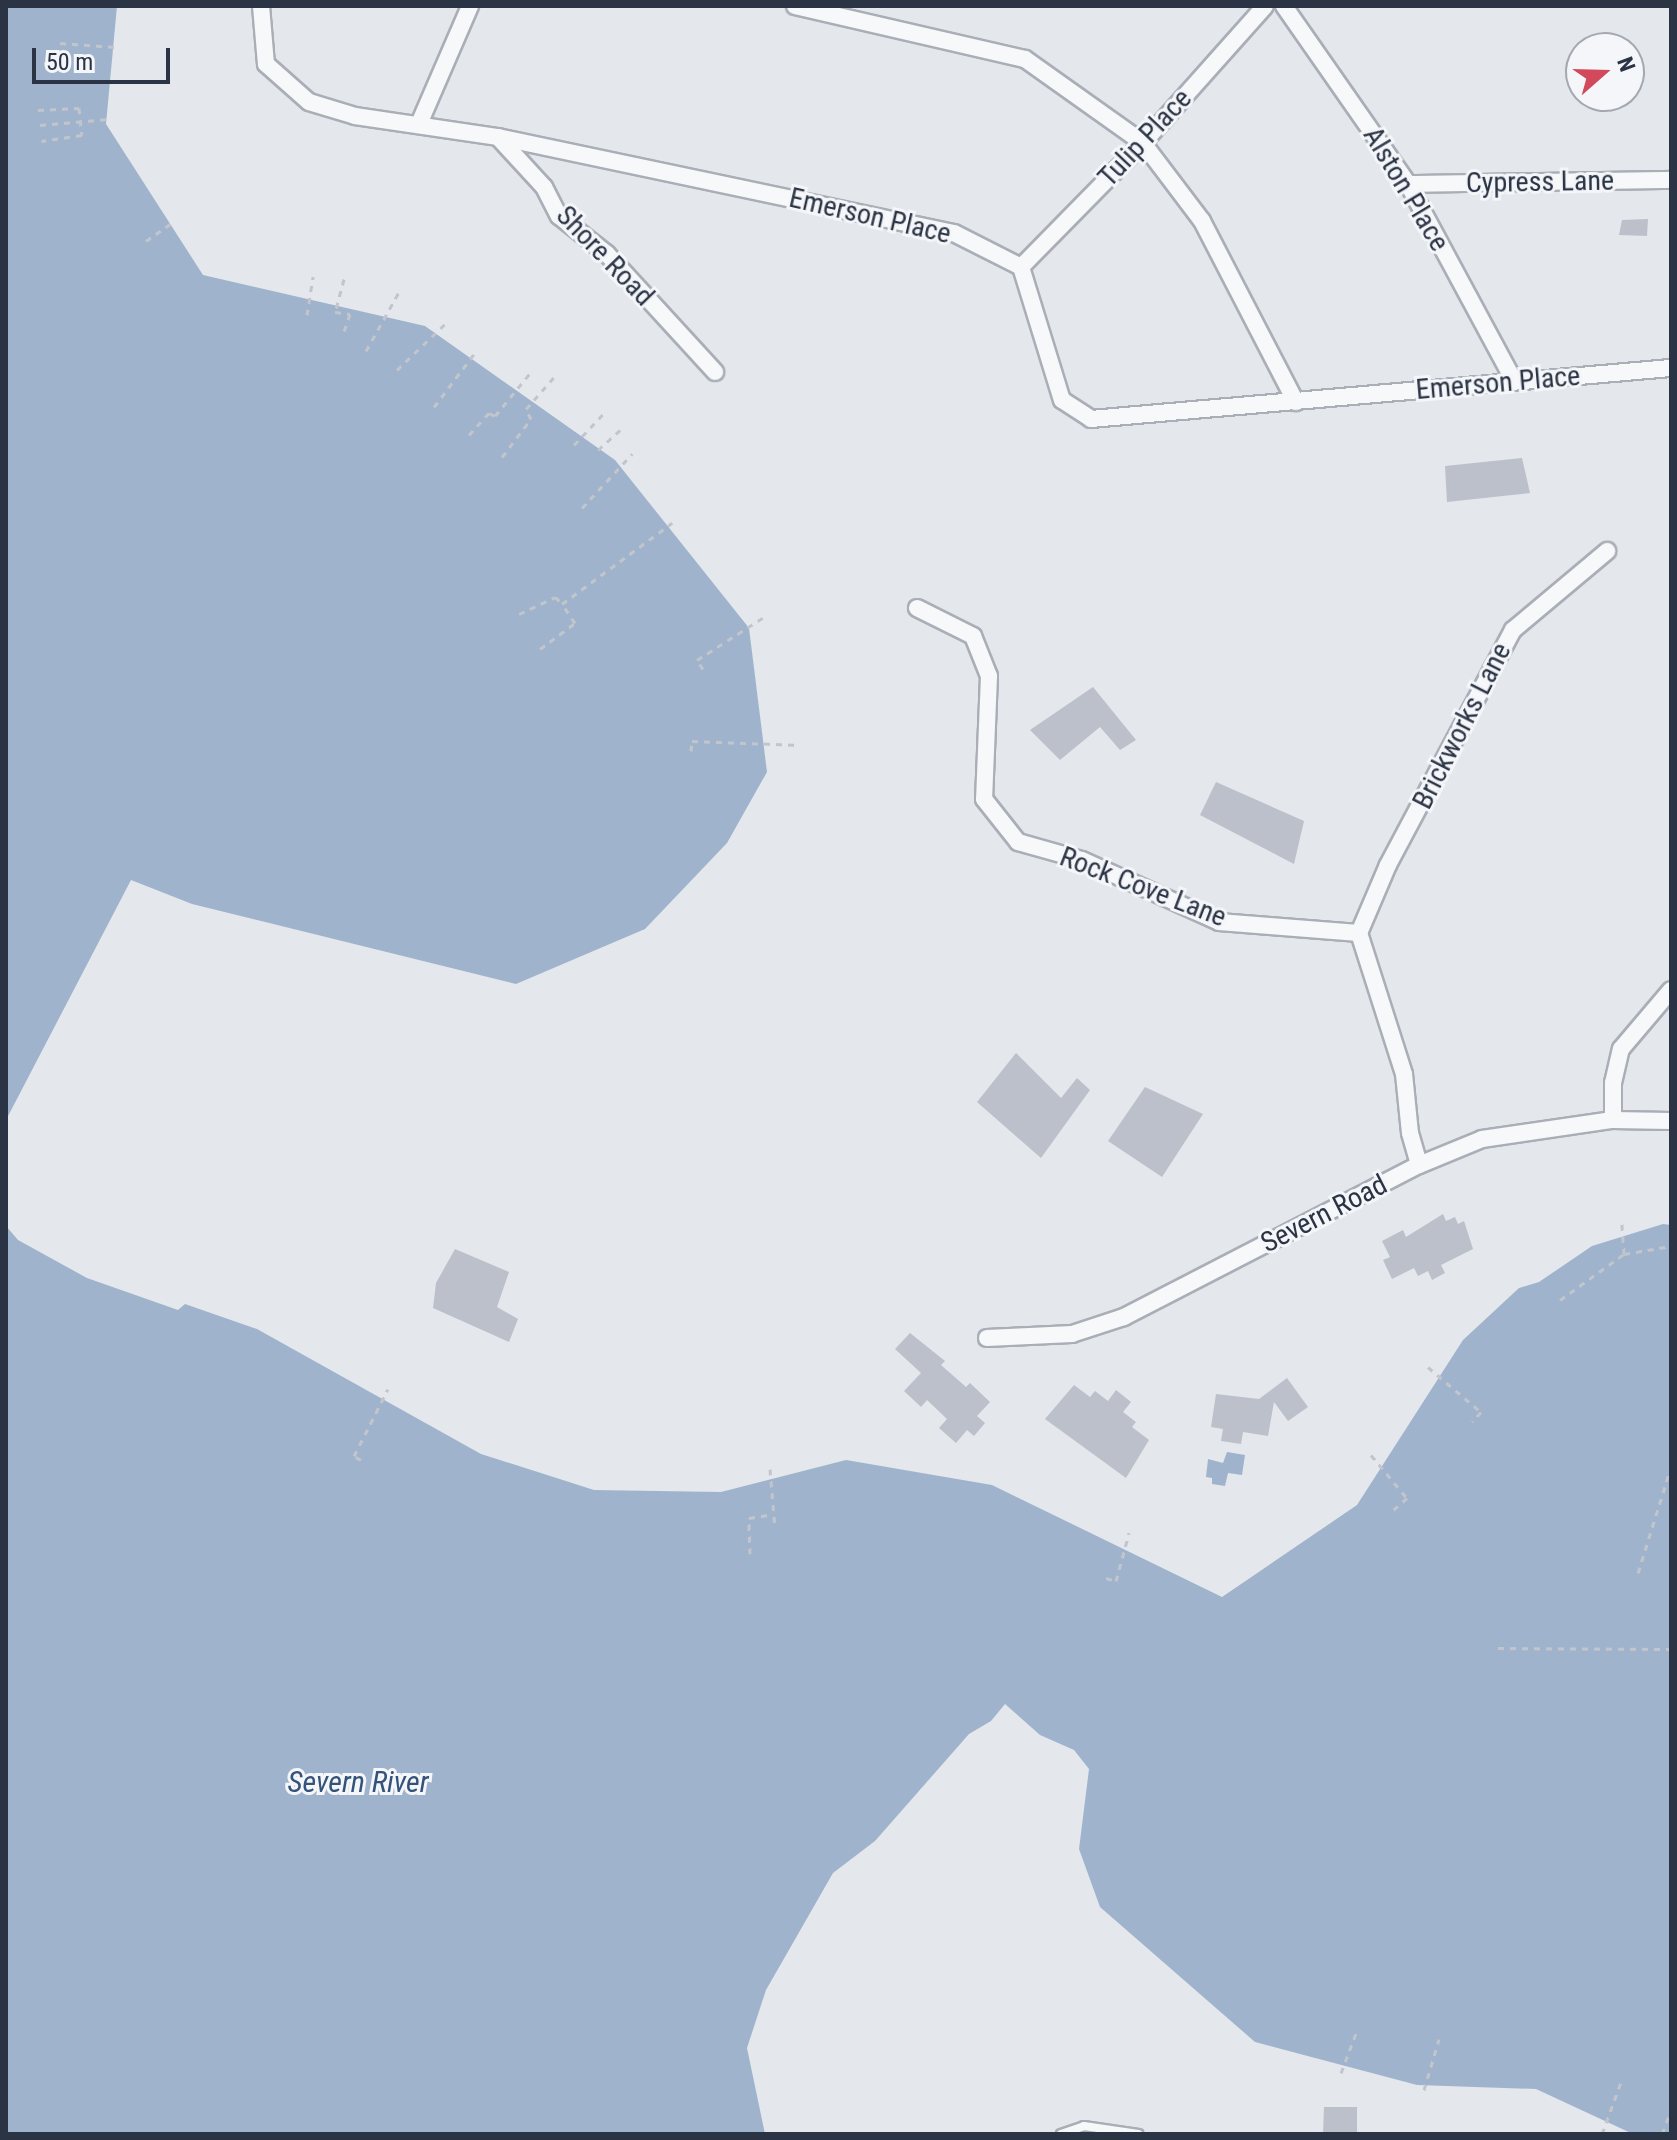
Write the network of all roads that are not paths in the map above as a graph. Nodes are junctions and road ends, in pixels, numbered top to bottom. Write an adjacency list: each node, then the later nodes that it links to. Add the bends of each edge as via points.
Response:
1 (261, 6): 6 (street, Emerson Place, via 266,64 309,102 355,116)
2 (470, 6): 6 (street)
3 (795, 6): 8 (street, via 1025,59)
4 (1265, 6): 8 (street, Tulip Place)
5 (1284, 6): 10 (street, Alston Place)
6 (419, 124): 7 (street, Emerson Place)
7 (498, 137): 11 (street, Emerson Place, via 954,233); 13 (street, Shore Road, via 544,187 559,216 607,254)
8 (1143, 143): 11 (street, Tulip Place); 15 (street, via 1202,221)
9 (1671, 180): 10 (street, Cypress Lane)
10 (1408, 184): 14 (street, Alston Place)
11 (1021, 267): 15 (street, Emerson Place, via 1062,400 1091,419)
12 (1671, 368): 14 (street, Emerson Place)
13 (715, 372)
14 (1514, 381): 15 (street, Emerson Place)
15 (1296, 402)
16 (1607, 551): 18 (street, Brickworks Lane, via 1513,630 1388,865)
17 (917, 608): 18 (street, Rock Cove Lane, via 973,636 989,676 984,799 1018,842 1082,860 1219,922)
18 (1359, 933): 22 (street, via 1404,1074)
19 (1671, 990): 20 (street, via 1621,1049 1613,1083)
20 (1613, 1120): 21 (street, Severn Road); 22 (street, Severn Road, via 1516,1130)
21 (1671, 1121)
22 (1419, 1165): 23 (street, Severn Road, via 1124,1317 1072,1334)
23 (987, 1338)
24 (1061, 2134): 25 (lane, via 1084,2126)
25 (1138, 2134)

